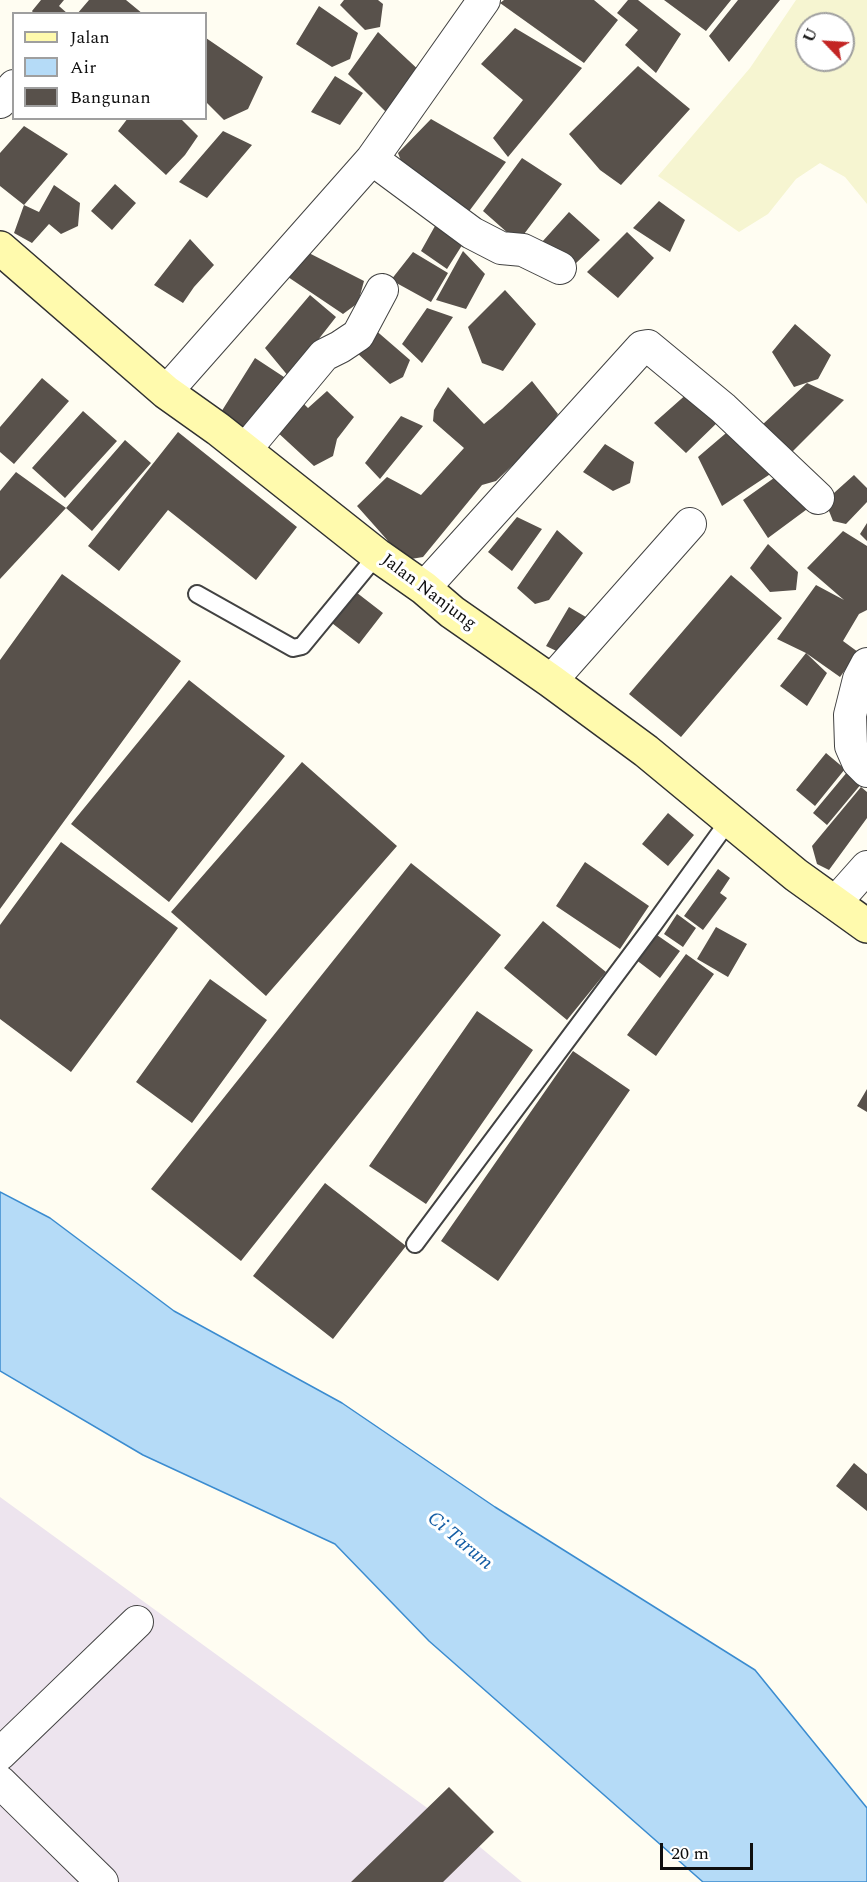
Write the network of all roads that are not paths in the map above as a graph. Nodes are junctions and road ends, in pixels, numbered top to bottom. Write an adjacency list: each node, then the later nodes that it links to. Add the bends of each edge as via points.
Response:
1 (484, 0): 4 (street)
2 (12, 88): 3 (street)
3 (0, 102)
4 (372, 159): 6 (street, via 472,233 501,248 523,250); 8 (street)
5 (0, 248): 8 (main road, Jalan Nanjung)
6 (560, 268)
7 (382, 290): 9 (street, via 358,334 324,355)
8 (166, 392): 9 (main road, Jalan Nanjung)
9 (245, 450): 12 (main road, Jalan Nanjung)
10 (818, 498): 13 (street, via 723,408 648,346 642,347)
11 (690, 524): 16 (street)
12 (377, 555): 13 (main road, Jalan Nanjung); 14 (lane, via 302,646 293,648)
13 (424, 588): 16 (main road, Jalan Nanjung)
14 (197, 594)
15 (867, 664): 17 (street, via 850,715 850,746)
16 (550, 681): 18 (main road, Jalan Nanjung)
17 (867, 771)
18 (730, 819): 20 (main road, Jalan Nanjung); 22 (lane)
19 (867, 867): 20 (street)
20 (835, 903): 21 (main road, Jalan Nanjung)
21 (867, 926)
22 (415, 1244)
23 (137, 1622): 24 (street)
24 (0, 1754)
25 (0, 1782): 26 (street)
26 (102, 1882)

